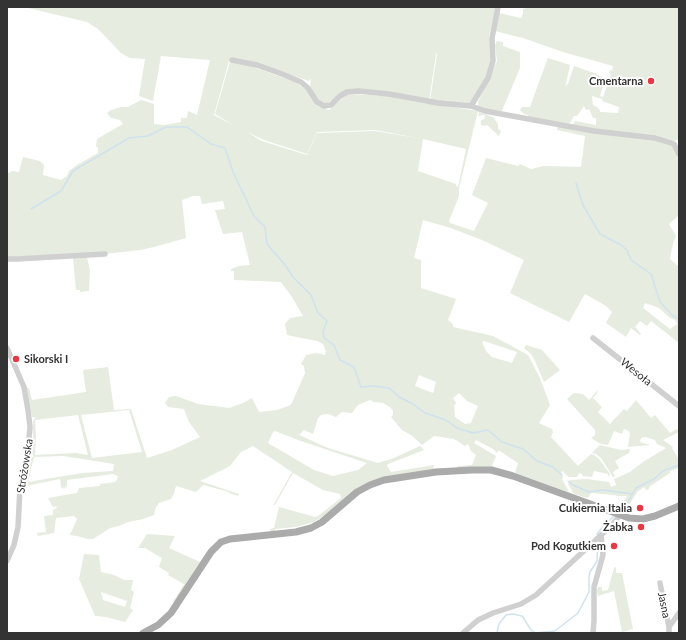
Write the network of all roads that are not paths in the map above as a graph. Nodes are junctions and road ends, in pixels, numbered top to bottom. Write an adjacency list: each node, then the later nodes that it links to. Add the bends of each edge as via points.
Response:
1 (498, 7): 3 (street, via 492,38 493,62 488,78)
2 (232, 60): 3 (street, via 257,65 301,82 317,102 324,106 331,105 347,92 358,91 389,94 438,104)
3 (472, 106): 4 (street, via 485,111 594,131 655,138 674,144)
4 (679, 154)
5 (105, 254): 6 (street)
6 (7, 259)
7 (593, 338): 9 (street, Wesoła)
8 (7, 348): 13 (street, Stróżowska, via 24,387 30,433 20,488 18,532)
9 (679, 406)
10 (679, 506): 11 (main road, via 643,518)
11 (619, 515): 12 (street); 17 (main road, via 491,470 436,472 384,480 357,492 322,522 311,528 296,532 230,538 221,542 211,552 171,613 158,625)
12 (599, 538): 18 (street, via 536,595 521,604 478,620); 19 (street, via 603,545 594,587)
13 (7, 561)
14 (660, 583): 16 (street, Jasna)
15 (679, 613): 16 (street)
16 (669, 630)
17 (143, 633)
18 (462, 633)
19 (593, 633)

